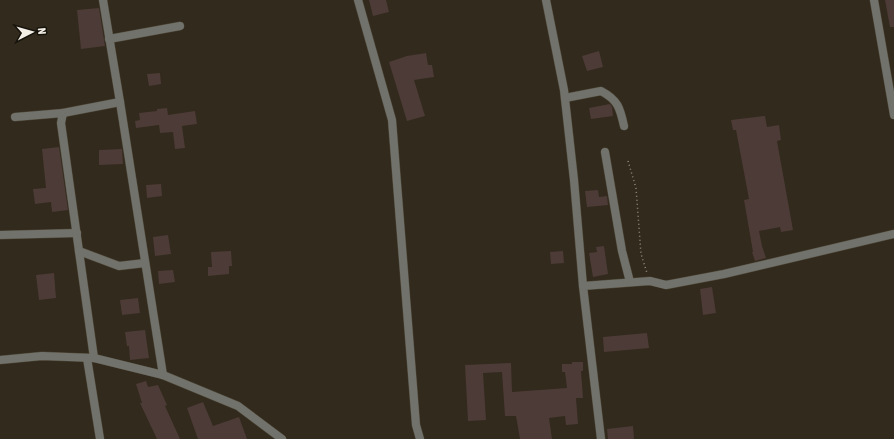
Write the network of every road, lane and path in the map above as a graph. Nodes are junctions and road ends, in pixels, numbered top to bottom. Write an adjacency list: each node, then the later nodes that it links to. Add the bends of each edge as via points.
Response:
1 (103, 0): 6 (street)
2 (358, 0): 29 (street, via 392,120 416,425)
3 (546, 0): 8 (street)
4 (874, 0): 7 (street)
5 (180, 26): 6 (street)
6 (109, 39): 9 (street)
7 (891, 79): 11 (street)
8 (565, 98): 13 (street, via 601,91 620,108); 23 (street)
9 (120, 102): 10 (street); 20 (street)
10 (63, 113): 12 (street); 16 (street, via 61,123)
11 (894, 115)
12 (15, 117)
13 (624, 126)
14 (605, 152): 22 (street, via 622,251)
15 (628, 161): 21 (path, via 636,188 642,254)
16 (77, 233): 18 (street); 19 (street)
17 (894, 234): 21 (street, via 724,274 666,285)
18 (0, 235)
19 (79, 251): 20 (street, via 119,266); 24 (street)
20 (145, 263): 26 (street)
21 (650, 281): 22 (street)
22 (630, 282): 23 (street)
23 (583, 286): 30 (street)
24 (91, 358): 25 (street, via 42,356); 26 (street); 27 (street)
25 (0, 360)
26 (163, 375): 28 (street, via 238,406)
27 (100, 439)
28 (282, 439)
29 (420, 439)
30 (601, 439)

